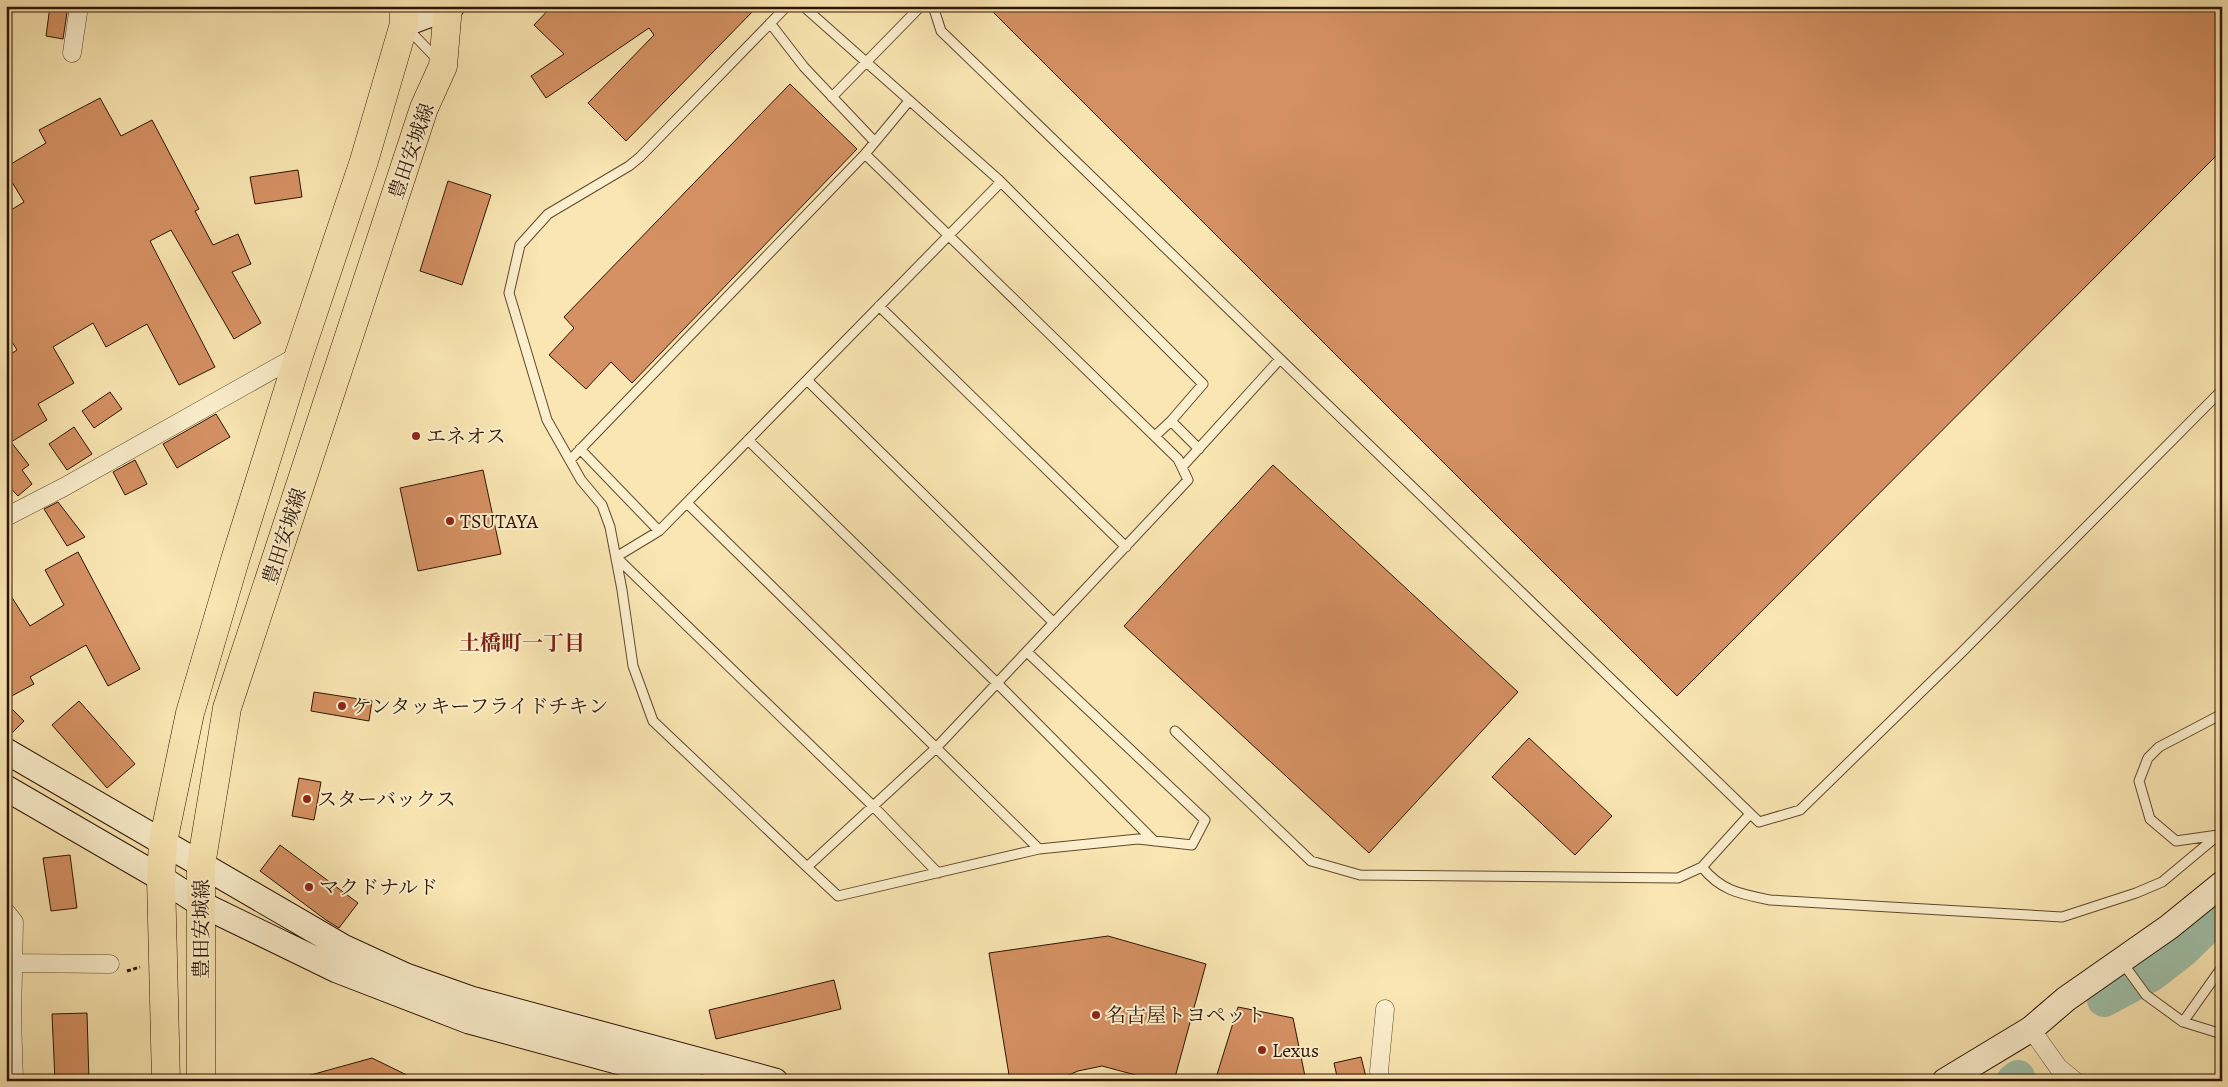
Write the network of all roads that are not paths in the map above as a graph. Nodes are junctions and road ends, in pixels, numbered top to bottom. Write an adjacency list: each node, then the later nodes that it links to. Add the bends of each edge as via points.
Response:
1 (79, 6): 9 (street)
2 (786, 6): 8 (lane)
3 (803, 6): 10 (lane)
4 (920, 6): 10 (lane)
5 (933, 6): 20 (lane, via 940,31)
6 (449, 7): 7 (street); 11 (main road, 豊田安城線)
7 (404, 15): 11 (lane); 19 (main road, 豊田安城線, via 364,161)
8 (770, 23): 12 (lane); 28 (lane, via 640,157 548,214 520,245 509,293 548,420)
9 (72, 53)
10 (866, 63): 12 (lane); 13 (lane)
11 (444, 66): 49 (main road, 豊田安城線, via 424,108 227,708)
12 (832, 97): 14 (lane)
13 (909, 101): 14 (lane); 16 (lane)
14 (875, 142): 15 (lane)
15 (865, 154): 17 (lane); 27 (lane)
16 (1000, 181): 17 (lane); 23 (lane, via 1203,384)
17 (948, 235): 18 (lane); 24 (lane)
18 (879, 306): 21 (lane); 33 (lane)
19 (299, 355): 31 (street); 47 (main road, 豊田安城線, via 190,713)
20 (1280, 359): 26 (lane); 44 (lane)
21 (807, 380): 25 (lane); 35 (lane)
22 (2222, 390): 44 (lane, via 1800,810 1759,822)
23 (1171, 421): 24 (lane); 26 (lane)
24 (1155, 436): 29 (lane)
25 (748, 440): 30 (lane); 37 (lane)
26 (1198, 449): 29 (lane)
27 (580, 450): 28 (lane); 32 (lane)
28 (570, 460): 34 (lane, via 602,505)
29 (1182, 467): 33 (lane, via 1188,480)
30 (687, 503): 32 (lane); 40 (lane)
31 (6, 517)
32 (658, 531): 34 (lane)
33 (1126, 547): 35 (lane)
34 (616, 557): 43 (lane); 51 (lane, via 633,666 653,721)
35 (1054, 623): 36 (lane)
36 (1027, 652): 37 (lane); 46 (lane, via 1205,820 1192,845)
37 (997, 683): 40 (lane); 46 (lane)
38 (2222, 714): 45 (lane, via 2159,747 2148,758 2138,781 2150,820 2176,841)
39 (1175, 731): 50 (lane, via 1311,861 1360,875 1678,878)
40 (935, 749): 43 (lane); 48 (lane)
41 (6, 752): 47 (street)
42 (6, 788): 53 (street)
43 (872, 806): 51 (lane); 52 (lane)
44 (1750, 814): 50 (lane)
45 (2221, 831): 50 (lane, via 2162,882 2062,917 1770,900 1742,895 1723,887)
46 (1154, 841): 48 (lane, via 1138,839)
47 (163, 842): 49 (street); 53 (main road, 豊田安城線)
48 (1038, 849): 52 (lane)
49 (201, 865): 55 (main road, 豊田安城線); 70 (street, via 343,947 406,976 471,1000)
50 (1702, 867)
51 (807, 868): 52 (lane, via 838,896)
52 (938, 873)
53 (161, 878): 55 (street); 67 (main road, 豊田安城線)
54 (2222, 884): 60 (street)
55 (201, 904): 68 (main road, 豊田安城線); 69 (street, via 336,970 469,1021)
56 (6, 912): 57 (street, via 14,922)
57 (14, 963): 58 (street); 62 (street)
58 (110, 964)
59 (2222, 967): 63 (lane)
60 (2126, 968): 63 (lane, via 2146,995); 64 (street, via 2066,999)
61 (1385, 1009): 71 (street, via 1379,1071)
62 (9, 1018): 66 (street)
63 (2183, 1022): 65 (lane)
64 (2031, 1029): 72 (street); 73 (street, via 2058,1067)
65 (2222, 1034)
66 (14, 1081)
67 (166, 1081)
68 (201, 1081)
69 (690, 1081)
70 (775, 1081)
71 (1381, 1081)
72 (1945, 1081)
73 (2075, 1081)

